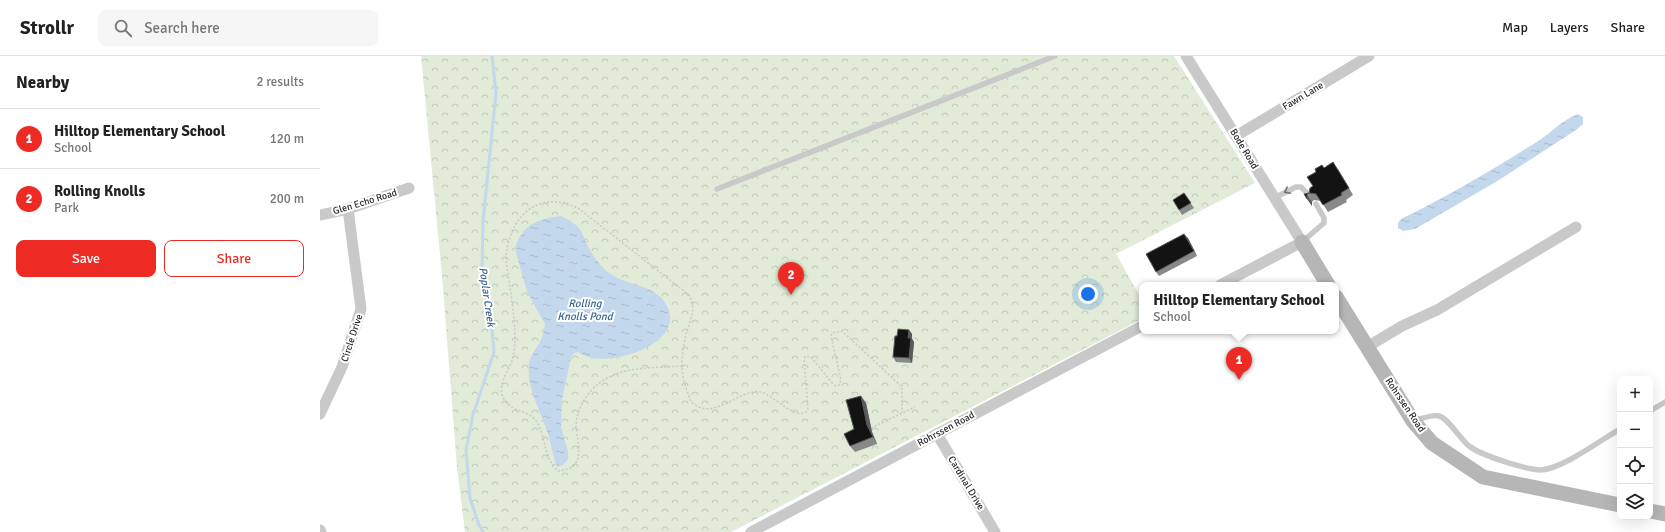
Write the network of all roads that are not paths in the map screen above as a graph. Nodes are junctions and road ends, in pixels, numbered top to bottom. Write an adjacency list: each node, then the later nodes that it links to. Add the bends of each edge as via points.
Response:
1 (1055, 56): 6 (lane)
2 (1186, 56): 4 (street, Bode Road)
3 (1369, 56): 4 (street, Fawn Lane)
4 (1236, 136): 8 (street, Bode Road)
5 (409, 188): 10 (street, Glen Echo Road)
6 (717, 189)
7 (1311, 197): 8 (lane, one-way to 8, via 1301,187 1296,187)
8 (1274, 198): 13 (street, Bode Road)
9 (1316, 204): 13 (lane, via 1324,223)
10 (348, 209): 11 (street, Glen Echo Road); 21 (street, Circle Drive, via 361,309 342,367)
11 (320, 215)
12 (1576, 227): 18 (street, via 1437,310 1402,326)
13 (1302, 242): 14 (street); 15 (street)
14 (1226, 282)
15 (1326, 282)
16 (1339, 302): 18 (street, Rohrssen Road)
17 (1139, 328): 24 (street, Rohrssen Road)
18 (1367, 347): 22 (street, Rohrssen Road)
19 (1665, 402): 20 (lane)
20 (1653, 409)
21 (320, 414)
22 (1413, 421): 23 (lane, via 1438,416 1444,419 1470,447 1488,456 1541,470 1552,468); 25 (street, Rohrssen Road, via 1432,444 1483,477)
23 (1617, 431)
24 (937, 434): 28 (street, Rohrssen Road); 29 (street, Cardinal Drive)
25 (1617, 504)
26 (1653, 512): 27 (street)
27 (1665, 514)
28 (751, 532)
29 (995, 532)

